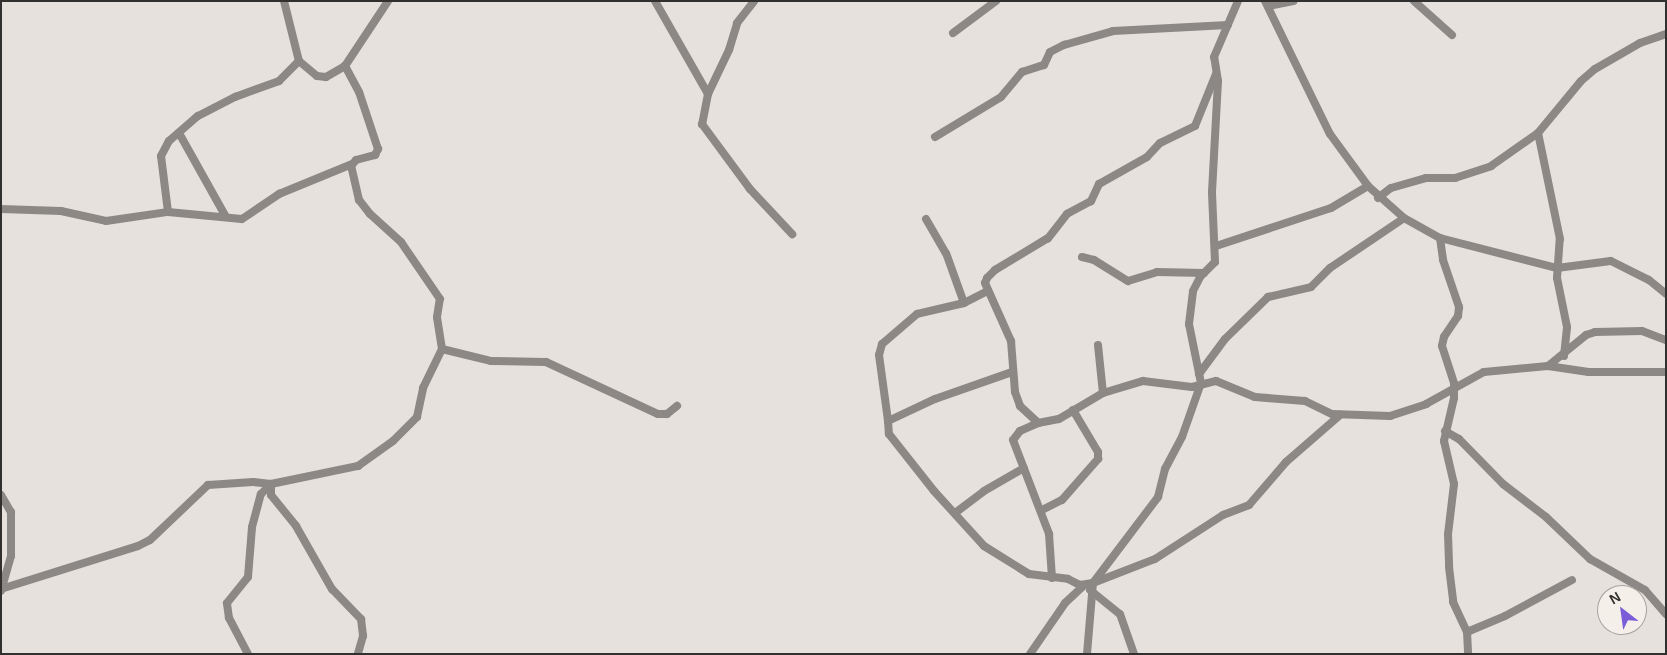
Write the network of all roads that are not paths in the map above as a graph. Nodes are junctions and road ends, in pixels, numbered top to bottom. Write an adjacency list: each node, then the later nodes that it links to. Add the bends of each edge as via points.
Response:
1 (284, 1): 14 (street)
2 (388, 1): 15 (street)
3 (655, 1): 19 (street)
4 (754, 1): 19 (street, via 738,23)
5 (996, 1): 11 (street)
6 (1238, 1): 10 (street)
7 (1294, 1): 9 (street)
8 (1414, 1): 13 (street)
9 (1267, 4): 24 (street, via 1330,134)
10 (1228, 25): 18 (street, via 1214,57); 22 (street, via 1113,31 1064,44 1050,52 1044,64 1022,72 1001,97)
11 (953, 32)
12 (1666, 34): 21 (street, via 1640,43 1596,69 1581,81)
13 (1452, 36)
14 (298, 60): 16 (street); 17 (street)
15 (345, 66): 17 (street, via 326,77); 23 (street, via 359,92 378,149 375,155)
16 (291, 72): 17 (street); 20 (street, via 264,89 235,97 198,116)
17 (310, 72)
18 (1216, 74): 33 (street, via 1212,192); 37 (street, via 1195,126 1160,143 1148,157 1099,184 1091,201 1067,214 1048,238 995,270 987,278)
19 (708, 94): 31 (street, via 702,124 750,189)
20 (179, 133): 27 (street, via 163,148); 28 (street)
21 (1538, 133): 25 (street, via 1491,166 1464,176 1426,178 1391,188); 35 (street, via 1560,239)
22 (935, 137)
23 (352, 164): 28 (street, via 279,194 249,217); 42 (street, via 351,176 360,200 370,214 401,242 440,299 437,317)
24 (1368, 186): 25 (street); 33 (street, via 1331,208)
25 (1378, 198): 29 (street)
26 (1, 209): 27 (street, via 60,211 106,221)
27 (168, 212): 28 (street)
28 (226, 217)
29 (1404, 218): 32 (street); 47 (street, via 1330,268 1311,287 1268,297 1225,339)
30 (926, 219): 39 (street, via 946,253)
31 (792, 234)
32 (1440, 238): 35 (street); 49 (street, via 1443,260 1459,306 1442,346)
33 (1216, 246): 36 (street, via 1214,266)
34 (1082, 257): 36 (street, via 1094,260 1128,281 1157,272)
35 (1557, 268): 38 (street, via 1611,261 1649,280); 43 (street, via 1567,327)
36 (1204, 273): 47 (street, via 1193,291 1188,324)
37 (988, 290): 39 (street); 45 (street, via 1011,341)
38 (1666, 294)
39 (964, 303): 54 (street, via 918,314 882,344 879,355)
40 (1666, 340): 43 (street, via 1642,331 1596,332 1586,335)
41 (1098, 346): 50 (street)
42 (442, 349): 51 (street, via 490,361 546,362 658,414 667,414); 58 (street, via 423,388 417,417 393,441 358,466)
43 (1564, 356): 44 (street)
44 (1548, 366): 46 (street, via 1590,372); 49 (street, via 1494,370)
45 (1012, 372): 54 (street, via 934,399); 55 (street, via 1020,406)
46 (1666, 372)
47 (1199, 374): 48 (street)
48 (1201, 383): 50 (street, via 1192,387 1132,382); 53 (street, via 1216,381 1255,396 1298,398); 65 (street, via 1182,436 1165,468 1158,497)
49 (1454, 388): 53 (street, via 1406,412 1364,417); 56 (street)
50 (1103, 393): 52 (street)
51 (677, 406)
52 (1073, 410): 55 (street, via 1059,419); 60 (street, via 1098,452 1098,459 1062,500)
53 (1340, 415): 65 (street, via 1286,462 1249,505 1223,515 1155,559)
54 (888, 421): 61 (street, via 890,434)
55 (1038, 423): 57 (street, via 1020,431 1013,440)
56 (1445, 431): 68 (street, via 1459,439 1503,484 1546,517 1590,559 1645,590); 69 (street, via 1445,451 1454,484 1448,534 1449,567 1453,602)
57 (1024, 468): 60 (street); 61 (street, via 984,490)
58 (270, 484): 66 (street, via 253,482 208,486 150,540); 70 (street, via 261,494 252,527 248,577 227,603 229,618); 71 (street, via 271,495 296,526 332,589 361,619 363,636)
59 (1, 495): 66 (street, via 11,512 11,556)
60 (1042, 510): 62 (street, via 1049,534)
61 (955, 513): 62 (street, via 984,546 1014,567 1029,574)
62 (1052, 578): 64 (street)
63 (1572, 580): 69 (street, via 1505,616)
64 (1081, 586): 65 (street); 67 (street); 72 (street)
65 (1092, 586): 67 (street); 74 (street, via 1120,614)
66 (2, 590)
67 (1088, 610): 73 (street)
68 (1666, 614)
69 (1467, 632): 75 (street)
70 (248, 654)
71 (358, 654)
72 (1030, 654)
73 (1087, 654)
74 (1134, 654)
75 (1468, 654)

